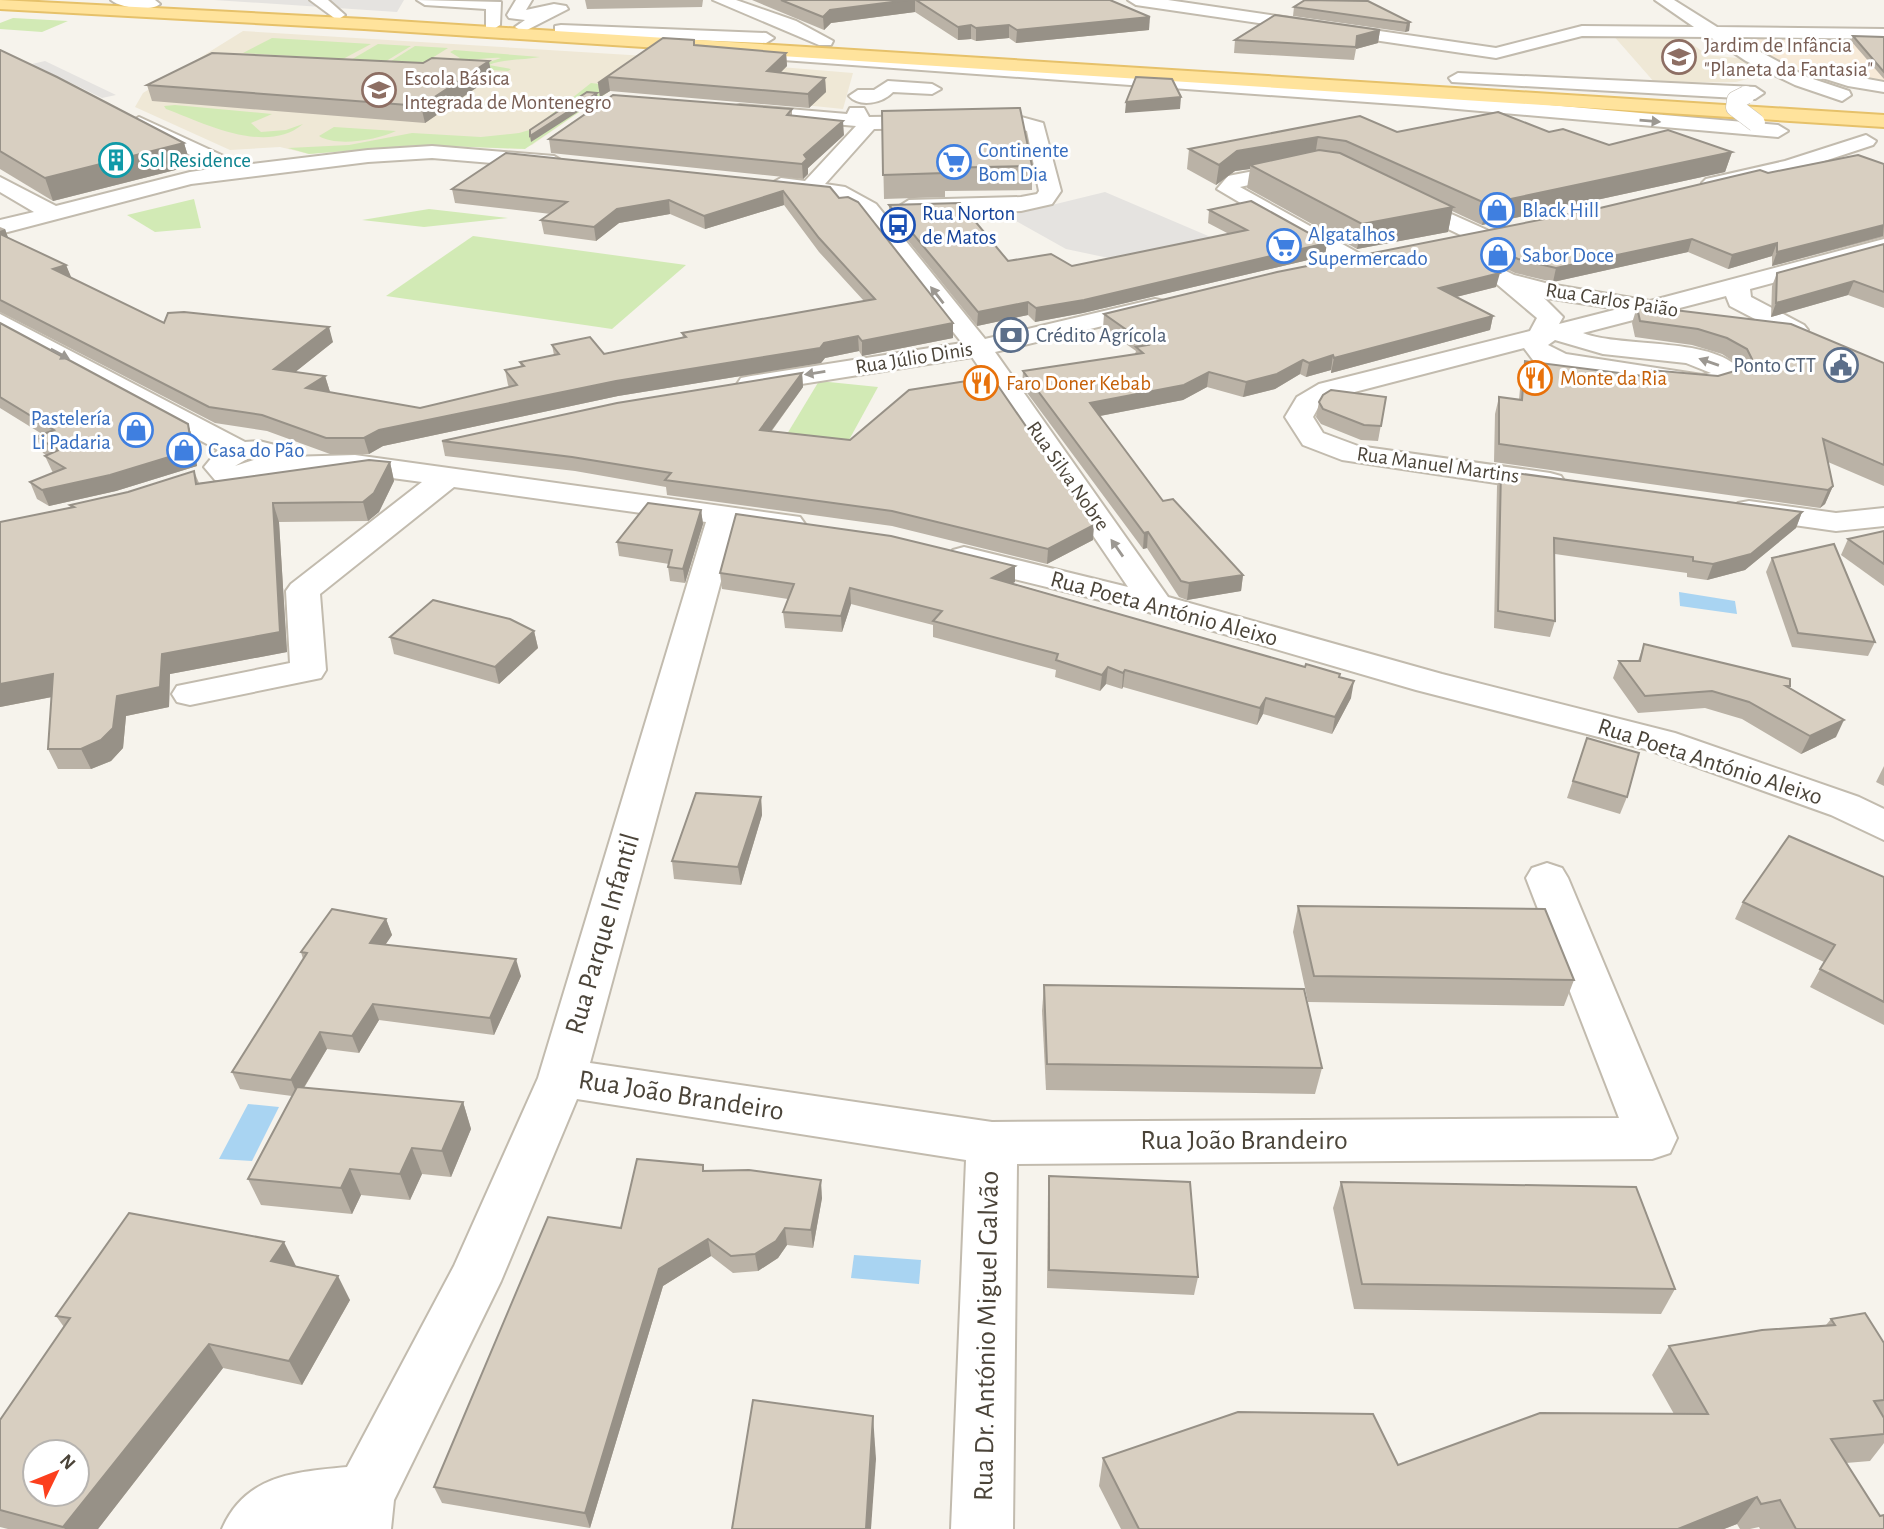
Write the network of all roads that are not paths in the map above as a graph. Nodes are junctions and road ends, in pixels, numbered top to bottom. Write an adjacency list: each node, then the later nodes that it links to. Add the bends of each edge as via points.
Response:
1 (79, 0): 10 (main road)
2 (120, 0): 10 (street)
3 (318, 0): 12 (street)
4 (415, 0): 13 (street, via 425,6 484,10)
5 (425, 0): 13 (street, via 495,5)
6 (524, 0): 14 (street, via 515,15 531,17 549,8 560,9)
7 (1136, 0): 17 (street, via 1496,53 1582,31)
8 (1663, 0): 17 (street)
9 (0, 4): 16 (main road)
10 (152, 4): 12 (main road)
11 (718, 7): 15 (street); 16 (street, via 763,24 752,28 570,14 558,15 548,24)
12 (337, 15): 13 (main road)
13 (486, 25): 14 (main road)
14 (523, 27): 16 (main road)
15 (798, 28): 19 (street); 20 (street)
16 (555, 32): 19 (street); 23 (street); 31 (main road)
17 (1713, 33): 21 (street); 22 (street)
18 (1884, 34): 21 (street)
19 (769, 38): 20 (street)
20 (825, 41): 28 (street)
21 (1845, 51): 31 (street); 31 (street, via 1798,44 1827,75)
22 (1752, 57): 28 (street, via 1768,72 1770,80); 30 (street, via 1801,81)
23 (806, 58): 24 (street); 25 (street, via 853,66)
24 (904, 65): 25 (street); 35 (street, one-way to 35, via 1423,100)
25 (860, 75): 33 (street)
26 (935, 90): 27 (street); 29 (street, via 1013,83); 33 (street, via 916,104); 33 (street, via 888,86)
27 (954, 90)
28 (1763, 92): 30 (street); 35 (street, bridge, via 1737,100 1735,107 1756,123)
29 (1004, 94)
30 (1850, 96): 31 (street)
31 (1882, 102)
32 (717, 109): 33 (street)
33 (860, 112): 45 (street); 48 (street, via 1026,122 1036,127 1050,191 1044,199 1021,204)
34 (122, 115): 41 (street)
35 (1781, 132): 36 (street); 42 (street, via 1794,145 1791,154)
36 (1875, 140): 42 (street)
37 (549, 143): 38 (street)
38 (525, 159): 39 (street); 41 (street, via 432,152)
39 (578, 164)
40 (1315, 165): 56 (street, via 1235,180 1228,190 1366,258)
41 (238, 171): 49 (street, via 190,178)
42 (1757, 173): 47 (street)
43 (757, 181): 45 (street)
44 (0, 183): 49 (street)
45 (811, 187): 48 (street, via 837,192)
46 (1378, 187): 52 (street)
47 (1690, 188)
48 (868, 209): 67 (street, one-way to 48)
49 (52, 213): 50 (street)
50 (0, 228)
51 (1506, 230): 52 (street)
52 (1479, 235): 53 (street)
53 (1448, 242)
54 (1879, 251): 58 (street, Rua Manuel Martins)
55 (1475, 263): 57 (street, Rua Carlos Paião)
56 (1323, 266)
57 (1500, 275): 59 (street, Rua Carlos Paião); 64 (street, via 1550,317)
58 (1737, 286): 61 (street, Rua Manuel Martins); 63 (street, Rua Carlos Paião, via 1739,301)
59 (1565, 293): 61 (street, Rua Carlos Paião); 66 (street, via 1591,306 1599,316)
60 (1183, 299): 67 (street, Rua Júlio Dinis)
61 (1656, 307): 63 (street, Rua Carlos Paião); 66 (street, Rua Manuel Martins)
62 (0, 321): 69 (street, one-way to 69, via 220,467 241,476 272,466)
63 (1795, 330): 65 (street, Rua Carlos Paião)
64 (1548, 335): 66 (street, Rua Manuel Martins); 66 (street, via 1535,346 1542,354); 70 (street, Rua Manuel Martins, via 1329,390 1307,403 1299,417 1313,439 1352,454)
65 (1820, 341)
66 (1588, 343)
67 (979, 348): 68 (street, Rua Júlio Dinis, one-way to 68); 76 (street, Rua Silva Nobre, one-way to 67)
68 (725, 388)
69 (433, 466): 72 (street); 77 (street, via 303,591 308,670)
70 (1573, 485)
71 (1725, 506): 73 (street, via 1836,522)
72 (724, 515): 74 (street); 80 (street, Rua Parque Infantil)
73 (1884, 517)
74 (814, 528)
75 (931, 549): 76 (street, Rua Poeta António Aleixo)
76 (1156, 604): 78 (street, Rua Poeta António Aleixo, via 1429,682 1662,741 1845,806)
77 (190, 694)
78 (1884, 826)
79 (1547, 878): 81 (street, Rua João Brandeiro, via 1652,1138)
80 (562, 1078): 81 (street, Rua João Brandeiro); 82 (street, Rua Parque Infantil, via 474,1281)
81 (992, 1143): 84 (street, Rua Dr. António Miguel Galvão)
82 (362, 1513): 83 (street, via 288,1503)
83 (253, 1529)
84 (982, 1529)

